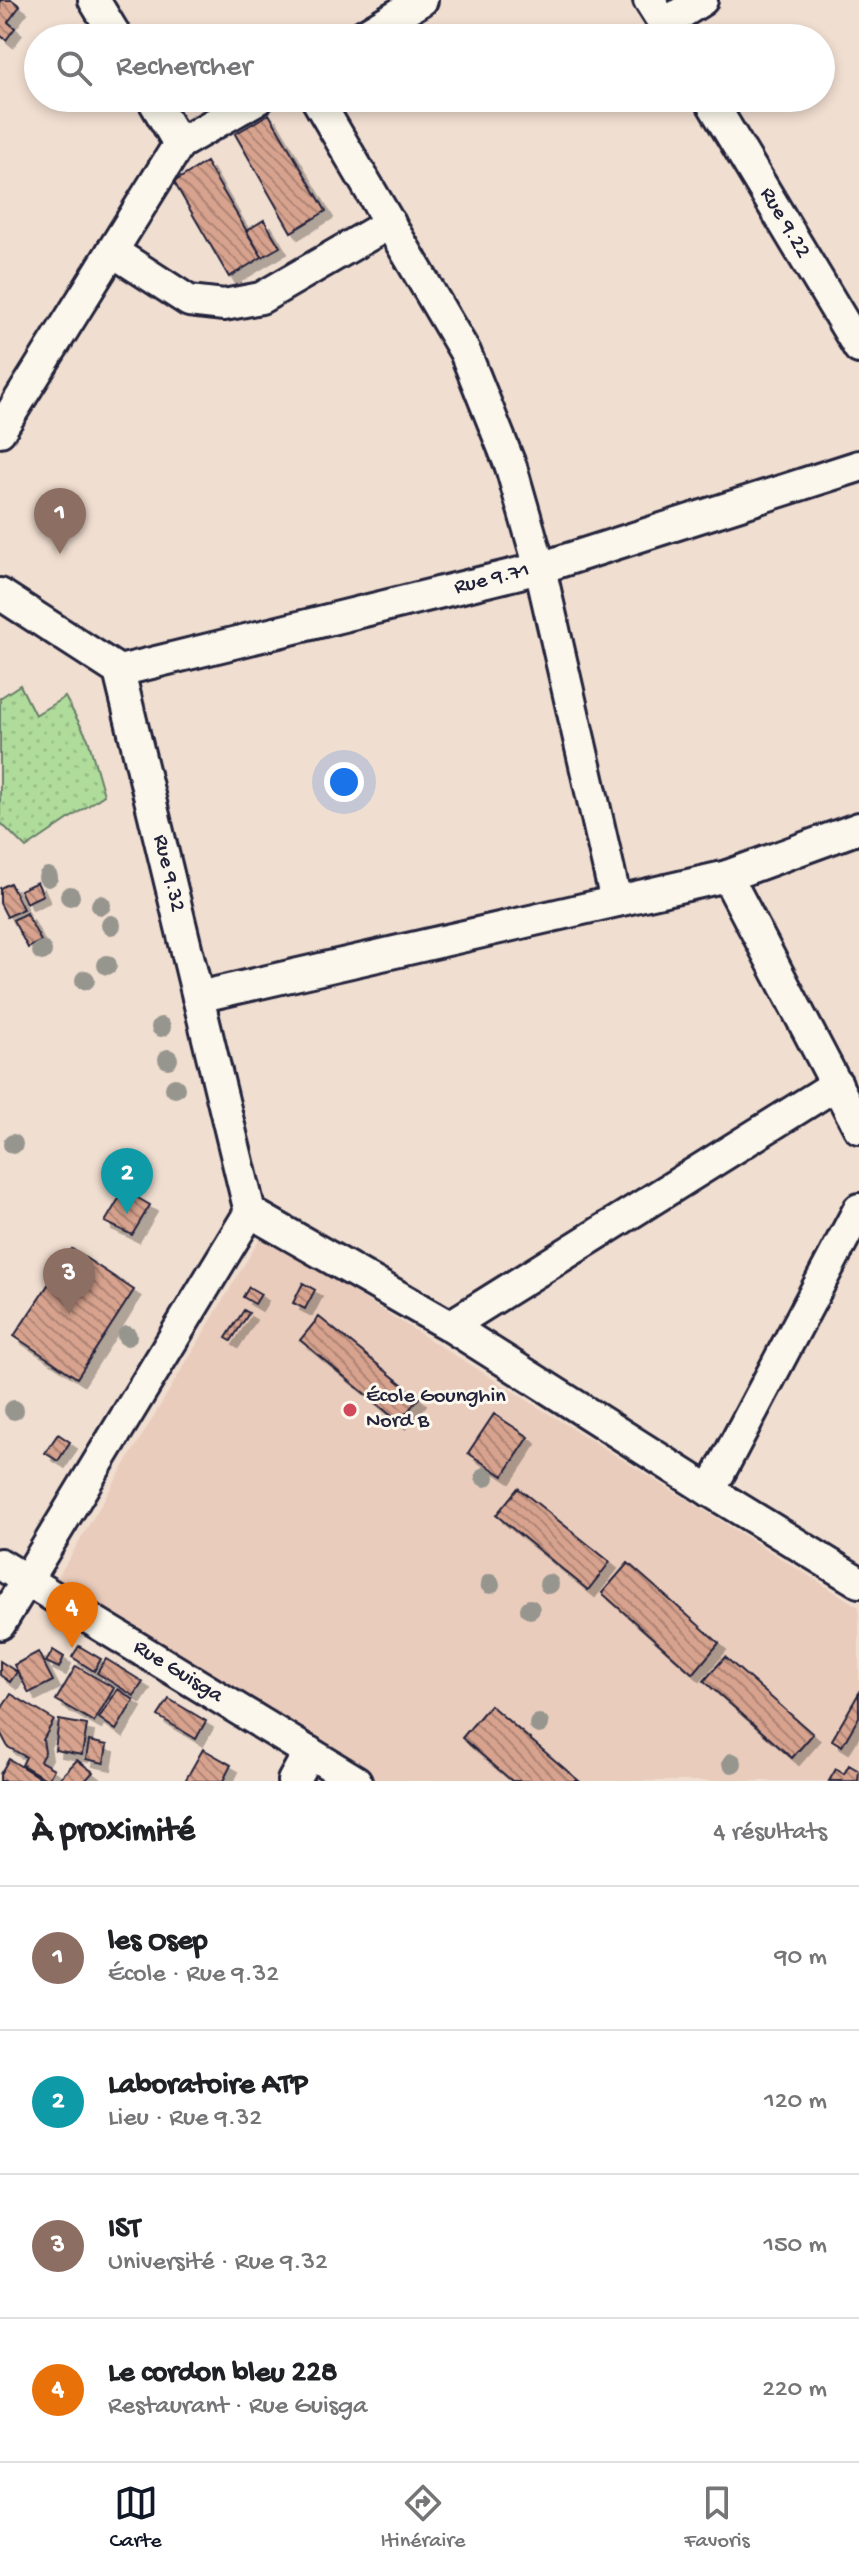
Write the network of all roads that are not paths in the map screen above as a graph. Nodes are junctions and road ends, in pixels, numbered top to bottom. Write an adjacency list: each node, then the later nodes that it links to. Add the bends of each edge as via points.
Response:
1 (94, 0): 5 (street)
2 (422, 0): 6 (street)
3 (702, 0): 4 (street)
4 (662, 21)
5 (109, 24)
6 (382, 24)
7 (160, 112): 11 (street)
8 (235, 112): 11 (street)
9 (324, 112): 12 (street)
10 (717, 112): 14 (street, Rue 9.22)
11 (179, 144): 13 (street)
12 (390, 223): 13 (street, via 261,298 224,305 189,301); 17 (street, via 465,352 511,467)
13 (112, 251): 15 (street)
14 (859, 348)
15 (0, 431)
16 (859, 466): 17 (street, Rue 9.71)
17 (540, 568): 19 (street, Rue 9.71); 22 (street)
18 (0, 594): 19 (street)
19 (119, 671): 23 (street, Rue 9.32)
20 (859, 828): 21 (street)
21 (727, 876): 22 (street); 24 (street)
22 (616, 901): 23 (street)
23 (198, 997): 27 (street, Rue 9.32)
24 (837, 1084): 25 (street); 28 (street)
25 (859, 1128)
26 (859, 1209): 29 (street)
27 (250, 1212): 28 (street); 31 (street)
28 (450, 1326): 29 (street)
29 (710, 1491): 32 (street)
30 (0, 1564): 31 (street, Rue Guisga)
31 (27, 1580): 33 (street); 34 (street, Rue Guisga)
32 (859, 1582)
33 (0, 1624)
34 (309, 1752): 35 (street); 36 (street, Rue Guisga)
35 (293, 1781)
36 (356, 1781)

